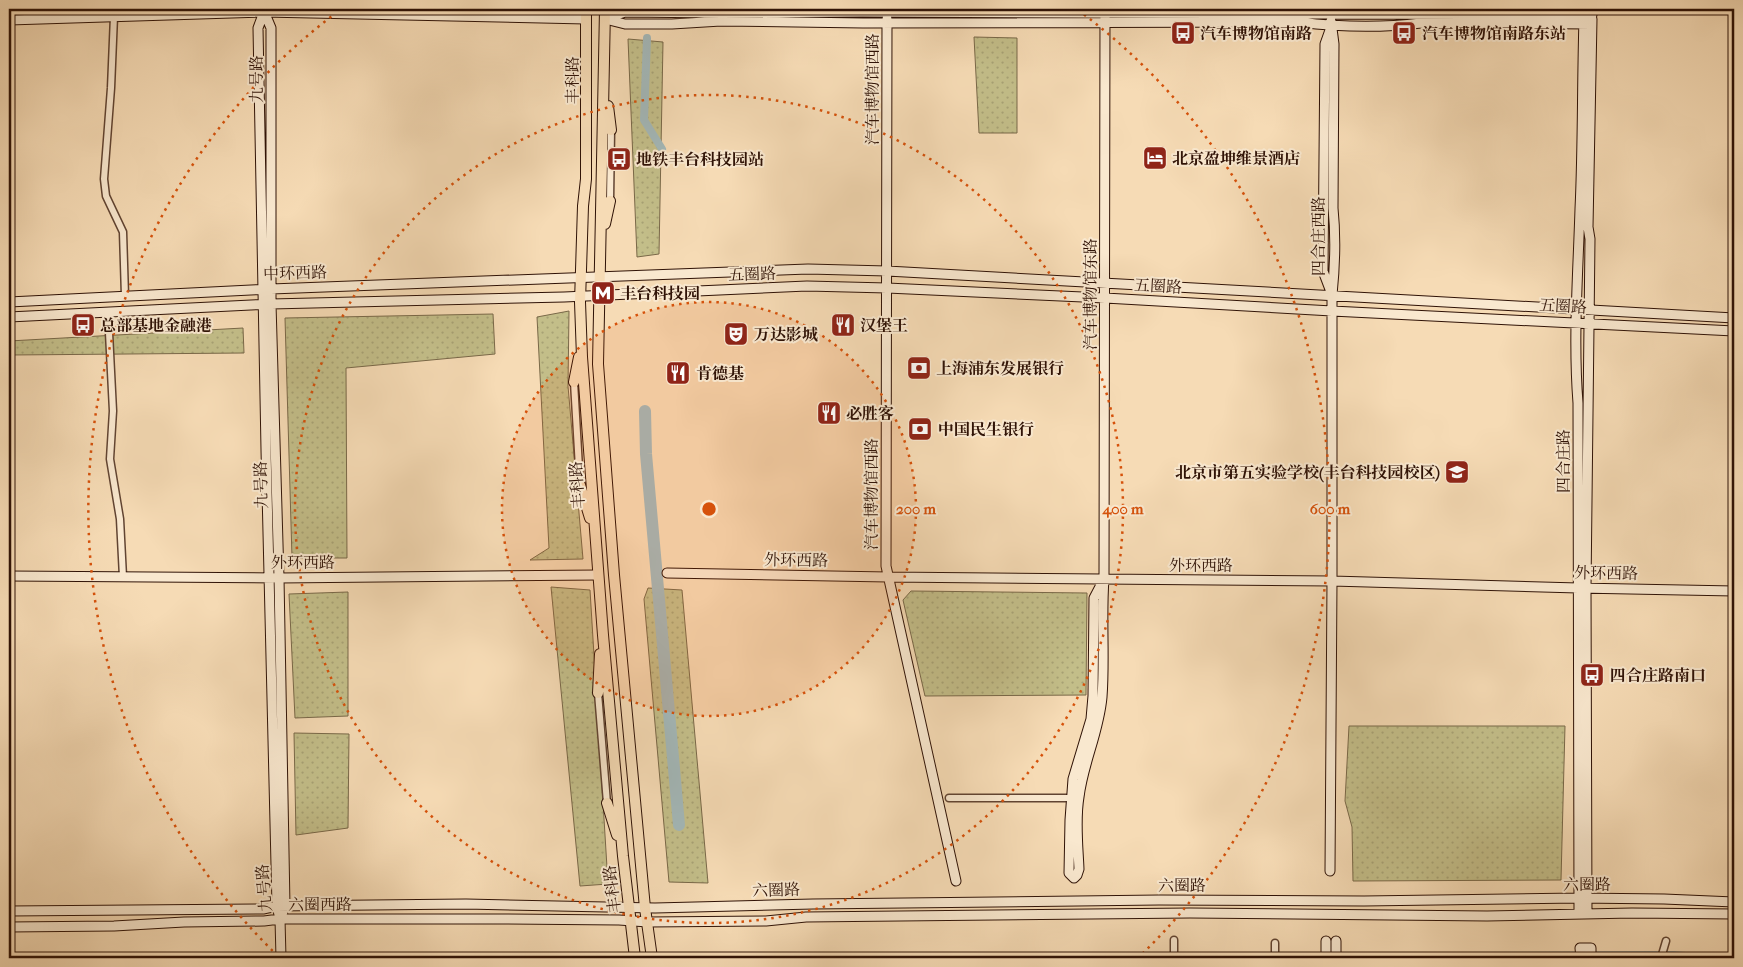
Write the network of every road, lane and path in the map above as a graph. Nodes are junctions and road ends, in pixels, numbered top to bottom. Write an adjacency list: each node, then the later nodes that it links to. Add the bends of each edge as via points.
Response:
1 (263, 10): 5 (street); 7 (street); 22 (street, 九号路, via 271,28)
2 (887, 10): 3 (street); 6 (street); 10 (street, 汽车博物馆西路)
3 (1105, 11): 4 (street); 11 (street, 汽车博物馆东路)
4 (1331, 11): 8 (street); 12 (street, 四合庄西路)
5 (586, 14): 18 (main road, 丰科路, via 586,179)
6 (605, 14): 10 (street, via 624,24 721,21); 13 (main road, 丰科路)
7 (114, 16): 9 (street); 26 (street, via 104,180 106,196 123,232)
8 (1588, 16): 12 (street); 30 (street, 四合庄路); 31 (street, 四合庄路)
9 (9, 20)
10 (887, 23): 11 (street); 17 (street, 汽车博物馆西路)
11 (1105, 23): 12 (street, via 1299,22); 20 (street, 汽车博物馆东路)
12 (1331, 26): 25 (street, 四合庄西路, via 1334,44 1335,226)
13 (603, 92): 14 (main road); 16 (main road, 丰科路)
14 (611, 130): 15 (street)
15 (610, 201): 16 (main road)
16 (600, 239): 19 (main road, 丰科路)
17 (887, 271): 19 (street, 五圈路, via 808,269); 20 (street, 五圈路); 21 (street, 汽车博物馆西路)
18 (582, 277): 19 (street, 五圈路); 22 (street, 中环西路); 23 (main road, 丰科路)
19 (599, 277): 24 (main road, 丰科路)
20 (1105, 283): 25 (street, 五圈路); 27 (street, 汽车博物馆东路)
21 (887, 288): 24 (street, 五圈路, via 807,286); 27 (street, 五圈路); 47 (street, 汽车博物馆西路)
22 (267, 289): 26 (street, 中环西路); 29 (street, 九号路)
23 (581, 295): 24 (street, 五圈路); 29 (street, 中环西路); 39 (main road, 丰科路)
24 (599, 295): 66 (main road, 丰科路, via 598,364)
25 (1332, 295): 30 (street, 五圈路); 32 (street, 四合庄西路)
26 (126, 296): 28 (street, 中环西路)
27 (1105, 298): 32 (street, 五圈路); 50 (street, 汽车博物馆东路)
28 (9, 302)
29 (267, 304): 33 (street, 中环西路); 48 (street, 九号路); 49 (street, 九号路)
30 (1577, 308): 31 (street, 五圈路); 36 (street, 四合庄路)
31 (1589, 309): 35 (street, 五圈路); 37 (street, 四合庄路)
32 (1332, 311): 36 (street, 五圈路); 51 (street, 四合庄西路)
33 (108, 313): 34 (street, 中环西路); 46 (street, via 113,411 110,459 120,519)
34 (9, 317)
35 (1734, 318)
36 (1577, 322): 37 (street, 五圈路); 52 (street, 四合庄路)
37 (1589, 322): 38 (street, 五圈路); 52 (street, 四合庄路)
38 (1734, 331)
39 (582, 343): 40 (main road); 42 (main road, 丰科路)
40 (574, 382): 41 (street, 丰科路)
41 (580, 485): 42 (main road)
42 (594, 533): 44 (main road, 丰科路)
43 (667, 572): 47 (street, 外环西路)
44 (598, 575): 49 (street, 外环西路); 54 (main road, 丰科路)
45 (9, 576): 46 (street, 外环西路)
46 (123, 577): 48 (street, 外环西路)
47 (888, 577): 50 (street, 外环西路); 61 (street, 汽车博物馆西路)
48 (268, 578): 49 (street, 外环西路); 64 (street, 九号路)
49 (279, 578): 64 (street, 九号路)
50 (1104, 579): 51 (street, 外环西路); 57 (street, via 1094,598 1094,696 1091,719 1073,779)
51 (1332, 581): 52 (street, 外环西路); 60 (street, 四合庄西路)
52 (1582, 588): 53 (street, 外环西路); 62 (street, 四合庄路)
53 (1734, 590)
54 (603, 635): 55 (main road); 59 (main road, 丰科路)
55 (598, 693): 58 (street)
56 (949, 798): 57 (street)
57 (1074, 798): 57 (street, via 1069,873 1074,878 1078,869)
58 (607, 803): 59 (main road)
59 (623, 856): 65 (main road, 丰科路)
60 (1330, 870)
61 (956, 881)
62 (1583, 899): 63 (street, 六圈路); 66 (street, 六圈路, via 1129,900); 68 (street, 四合庄路)
63 (1734, 902)
64 (281, 906): 65 (street, 六圈西路, via 466,904); 67 (street, 六圈西路, via 263,909); 70 (street, 九号路)
65 (629, 907): 66 (street, 六圈路); 71 (main road, 丰科路)
66 (646, 908): 72 (main road, 丰科路)
67 (9, 911)
68 (1583, 914): 69 (street, 六圈路); 72 (street, 六圈路, via 1171,913)
69 (1734, 914)
70 (280, 919): 71 (street, 六圈西路); 73 (street, 六圈西路); 81 (street)
71 (631, 921): 72 (street, 六圈路); 79 (main road, 丰科路)
72 (648, 922): 80 (main road, 丰科路)
73 (9, 927)
74 (1174, 940): 82 (street)
75 (1326, 941): 84 (street)
76 (1336, 941): 85 (street)
77 (1666, 942): 88 (street)
78 (1275, 943): 83 (street)
79 (635, 953)
80 (652, 954)
81 (281, 957)
82 (1174, 958)
83 (1275, 958)
84 (1326, 958)
85 (1336, 958)
86 (1581, 958): 87 (street, via 1580,948 1591,948)
87 (1591, 958)
88 (1661, 958)

